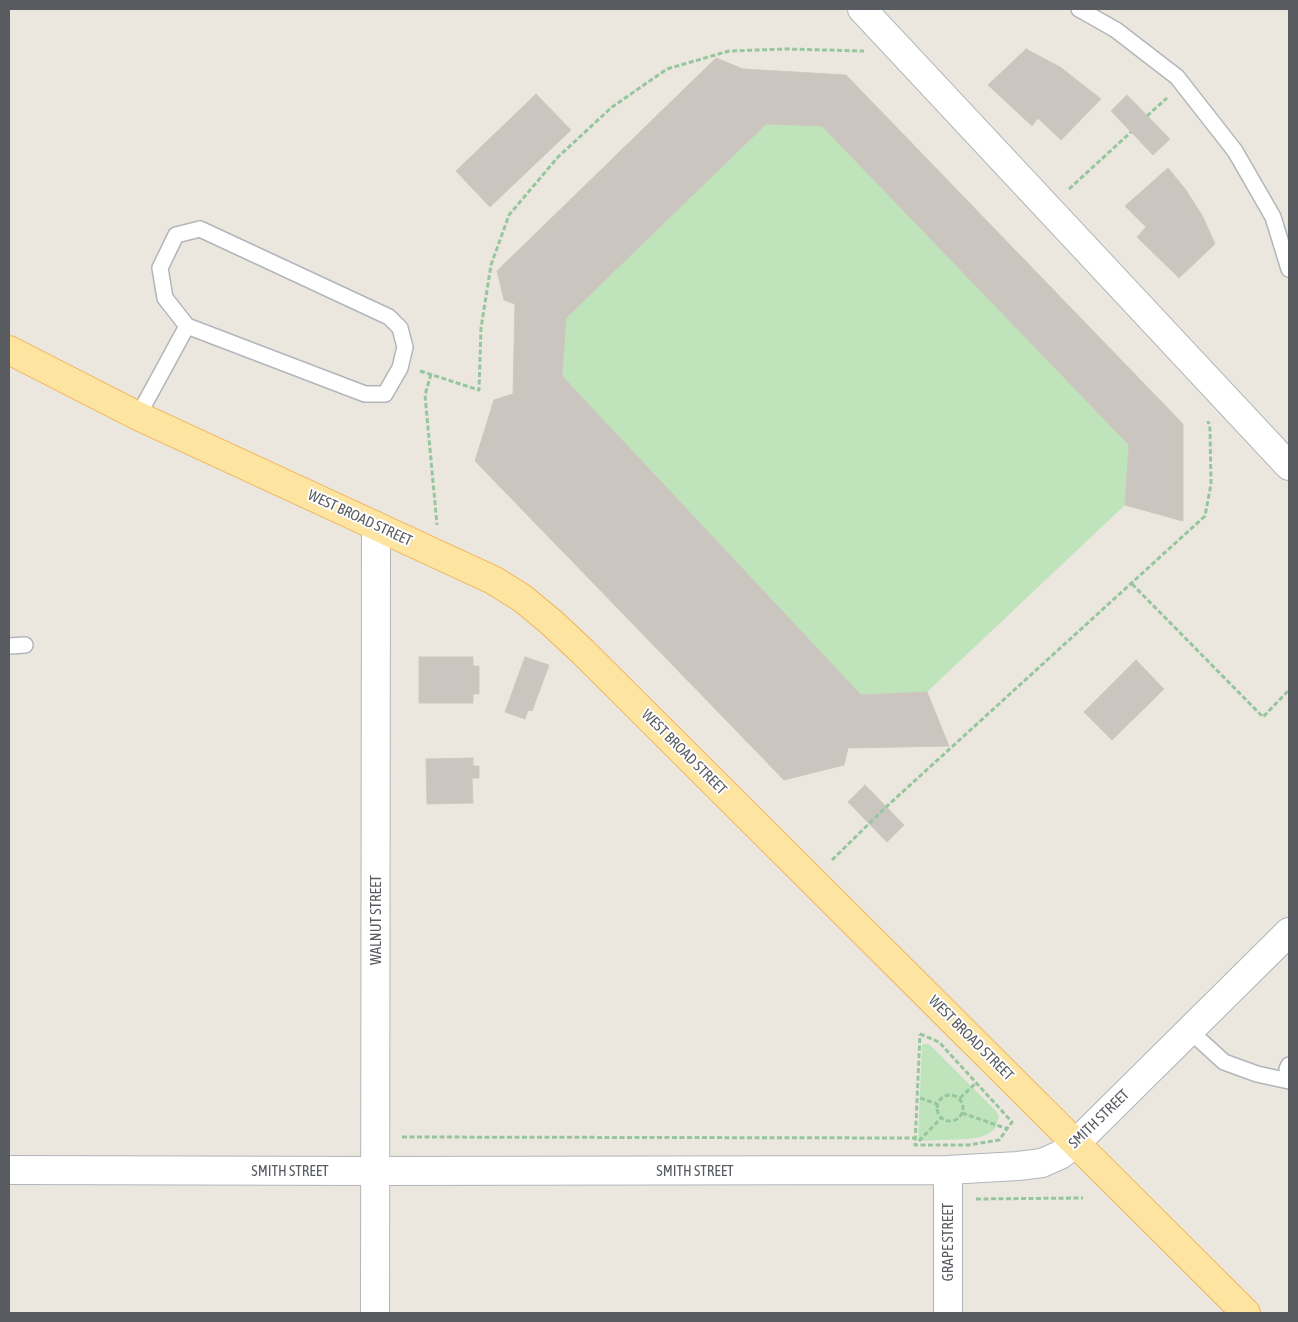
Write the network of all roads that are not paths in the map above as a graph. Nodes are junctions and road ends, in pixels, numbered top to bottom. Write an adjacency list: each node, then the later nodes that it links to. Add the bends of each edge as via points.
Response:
1 (862, 9): 7 (street)
2 (1080, 9): 3 (lane, via 1116,30 1177,77 1235,151 1273,217)
3 (1289, 269)
4 (187, 326): 4 (lane, via 165,298 160,268 176,235 200,229 389,317 400,328 404,347 400,368 385,394 365,394); 6 (lane)
5 (9, 350): 6 (main road, WEST BROAD STREET)
6 (138, 416): 8 (main road, WEST BROAD STREET)
7 (1289, 466)
8 (376, 526): 16 (main road, WEST BROAD STREET, via 493,580 551,622); 19 (street, WALNUT STREET)
9 (26, 645): 10 (lane)
10 (9, 646)
11 (1289, 932): 12 (street, SMITH STREET)
12 (1190, 1031): 15 (lane, via 1224,1062); 16 (street, SMITH STREET)
13 (1289, 1065): 14 (lane)
14 (1289, 1076)
15 (1289, 1081)
16 (1076, 1143): 18 (street, SMITH STREET, via 1060,1155 1042,1162); 22 (main road, WEST BROAD STREET)
17 (9, 1170): 19 (street, SMITH STREET)
18 (948, 1170): 19 (street, SMITH STREET); 21 (street, GRAPE STREET)
19 (375, 1171): 20 (street, WALNUT STREET)
20 (375, 1313)
21 (948, 1313)
22 (1246, 1313)

